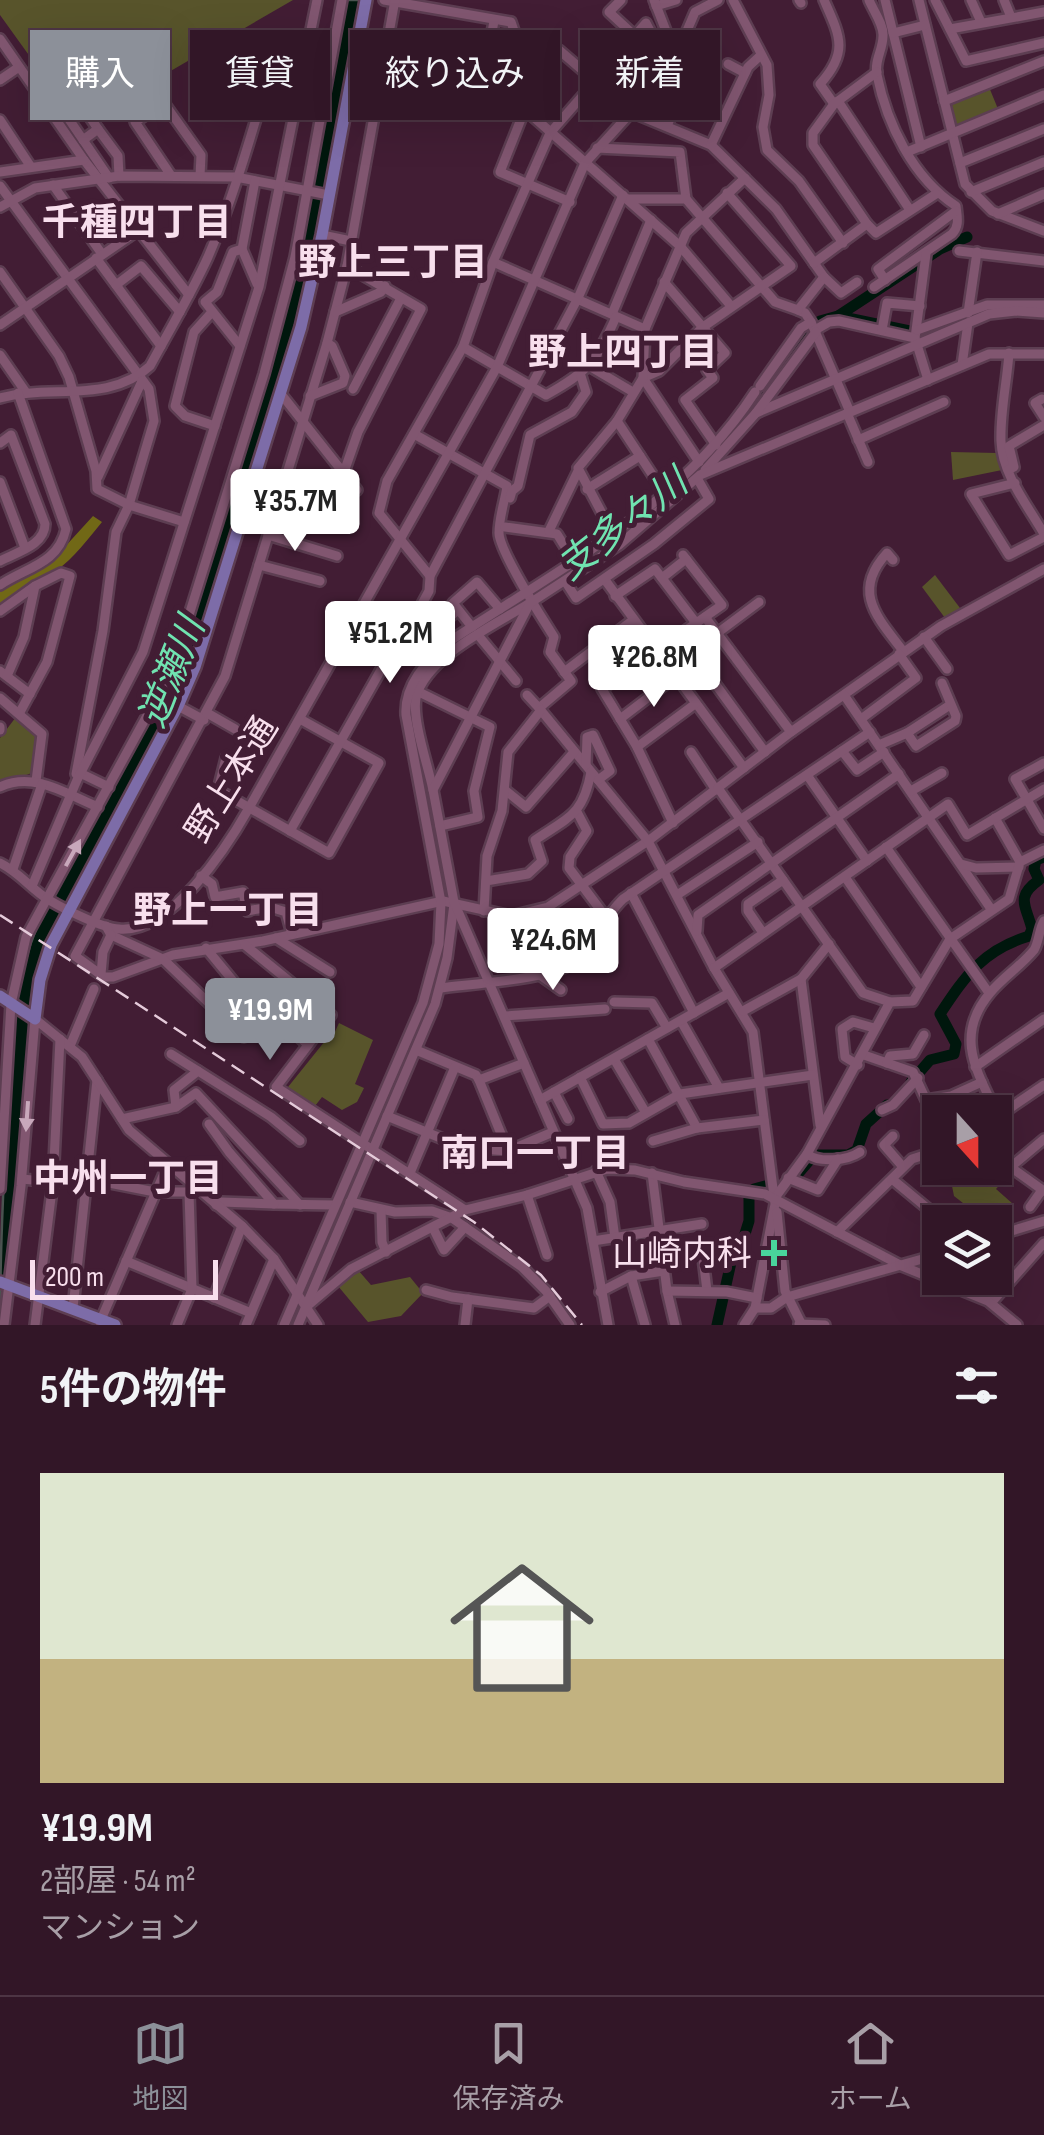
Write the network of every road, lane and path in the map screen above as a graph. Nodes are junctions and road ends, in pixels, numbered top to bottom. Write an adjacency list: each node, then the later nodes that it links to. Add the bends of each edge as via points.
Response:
1 (317, 0): 27 (street)
2 (342, 0): 88 (street)
3 (366, 0): 47 (main road)
4 (384, 0): 18 (street)
5 (621, 0): 31 (street, via 609,12)
6 (676, 0): 19 (street)
7 (691, 0): 20 (street)
8 (718, 0): 20 (street)
9 (734, 0): 38 (street)
10 (824, 0): 50 (street, via 840,41 835,68 820,84)
11 (869, 0): 43 (street, via 884,35)
12 (885, 0): 34 (street)
13 (918, 0): 25 (street)
14 (936, 0): 26 (street)
15 (971, 0): 24 (street)
16 (1004, 0): 22 (street)
17 (1039, 0): 21 (street)
18 (395, 1): 23 (street); 28 (street)
19 (655, 3): 32 (street)
20 (695, 12): 33 (street)
21 (1044, 12): 22 (street)
22 (1011, 17): 24 (street)
23 (494, 20): 29 (street); 30 (street, via 511,22)
24 (981, 22): 26 (street)
25 (925, 24): 34 (street); 49 (street)
26 (950, 29): 36 (street, via 966,60)
27 (311, 30)
28 (390, 30)
29 (492, 30)
30 (514, 30)
31 (628, 30)
32 (666, 30)
33 (687, 30)
34 (893, 32): 69 (street)
35 (0, 39): 41 (street)
36 (1044, 43)
37 (560, 51): 42 (street)
38 (761, 55): 44 (street); 109 (street, via 769,77 763,140)
39 (1044, 61): 49 (street)
40 (728, 64): 44 (street)
41 (19, 67): 45 (street); 72 (street)
42 (580, 68)
43 (876, 72): 50 (street); 71 (street)
44 (745, 73): 68 (street)
45 (0, 80)
46 (1044, 96): 66 (street)
47 (348, 97): 93 (main road)
48 (580, 97): 65 (street)
49 (944, 101): 66 (street)
50 (836, 103): 99 (street); 104 (street, via 813,133 814,145)
51 (0, 120): 76 (street)
52 (69, 120): 67 (street)
53 (92, 120): 63 (street)
54 (256, 120): 80 (street)
55 (293, 120): 87 (street)
56 (373, 120): 108 (street)
57 (521, 120): 84 (street, via 500,172)
58 (536, 120): 65 (street)
59 (624, 120): 70 (street, 野上本通)
60 (652, 120): 62 (street)
61 (670, 120): 62 (street)
62 (667, 126): 68 (street)
63 (98, 129): 67 (street); 81 (street, via 118,156)
64 (1044, 129): 75 (street)
65 (550, 133): 74 (street); 84 (street)
66 (952, 134): 69 (street); 75 (street)
67 (83, 140): 81 (street)
68 (712, 145): 82 (street)
69 (921, 147): 71 (street)
70 (598, 148): 74 (street, 野上本通); 95 (street, via 680,152)
71 (907, 152): 91 (street)
72 (84, 160): 76 (street); 81 (street)
73 (1044, 162): 89 (street)
74 (586, 163): 94 (street); 97 (street, 野上本通)
75 (960, 163): 89 (street)
76 (31, 167): 77 (street)
77 (0, 172)
78 (170, 174): 79 (street); 79 (street, via 135,122 164,102 201,154); 81 (street)
79 (200, 176): 80 (street)
80 (236, 177): 83 (street); 133 (street)
81 (110, 178): 86 (street); 105 (street)
82 (744, 178): 90 (street); 116 (street)
83 (255, 181): 87 (street); 111 (street)
84 (528, 184): 97 (street); 118 (street)
85 (0, 186): 96 (street)
86 (53, 186): 96 (street); 115 (street)
87 (280, 186): 88 (street); 131 (street)
88 (307, 192): 93 (street); 290 (street, via 264,374 184,628 161,690)
89 (970, 192): 101 (street)
90 (728, 193): 102 (street); 120 (street)
91 (936, 194): 99 (street); 100 (street)
92 (1044, 194): 101 (street)
93 (329, 195): 107 (main road)
94 (626, 197): 95 (street); 103 (street); 135 (street)
95 (686, 199): 102 (street)
96 (11, 200): 98 (street); 123 (street)
97 (570, 202): 124 (street, 野上本通)
98 (0, 207)
99 (910, 210): 104 (street, via 876,233)
100 (956, 212): 114 (street, via 955,230); 125 (street, via 878,268)
101 (998, 214): 106 (street)
102 (701, 217): 110 (street); 130 (street)
103 (651, 220): 110 (street); 145 (street)
104 (868, 224): 109 (street)
105 (140, 229): 115 (street); 133 (street)
106 (1042, 229)
107 (322, 235): 108 (street); 176 (main road)
108 (351, 241): 119 (street)
109 (843, 243): 116 (street)
110 (680, 246): 126 (street); 137 (street)
111 (242, 250): 131 (street); 142 (street, via 233,252 217,292 204,302)
112 (959, 251): 113 (street)
113 (977, 252): 117 (street); 146 (street)
114 (926, 254): 125 (street); 138 (street)
115 (99, 256): 123 (street); 128 (street)
116 (812, 259): 120 (street); 122 (street)
117 (1044, 261)
118 (493, 262): 124 (street); 156 (street)
119 (347, 266): 129 (street); 143 (street)
120 (791, 266): 130 (street)
121 (0, 272): 139 (street)
122 (824, 277): 127 (street, via 841,293); 140 (street)
123 (68, 278): 139 (street); 167 (street)
124 (536, 280): 135 (street); 163 (street, 野上本通)
125 (885, 280): 132 (street)
126 (664, 282): 148 (street); 150 (street)
127 (857, 282)
128 (116, 284): 141 (street, via 141,266); 154 (street)
129 (385, 286): 134 (street); 143 (street)
130 (762, 286): 137 (street); 140 (street, via 774,302)
131 (258, 287): 155 (street)
132 (874, 287)
133 (190, 295): 141 (street)
134 (401, 298): 171 (street); 180 (street, via 421,310)
135 (578, 298): 145 (street); 172 (street)
136 (1044, 305): 146 (street, via 997,304)
137 (732, 306): 148 (street)
138 (920, 306): 151 (street, via 888,302); 152 (street)
139 (25, 307): 147 (street); 173 (street)
140 (798, 310): 149 (street)
141 (180, 312): 154 (street)
142 (212, 312): 155 (street); 187 (street, via 194,332 175,406)
143 (335, 312): 153 (street)
144 (1044, 313): 146 (street)
145 (614, 316): 150 (street); 162 (street)
146 (968, 318): 152 (street); 161 (street)
147 (0, 325)
148 (703, 327): 164 (street); 191 (street, via 725,353 707,370 713,378 685,400)
149 (813, 327): 151 (street, via 839,321); 166 (street); 182 (street); 191 (street, via 802,328)
150 (645, 329): 157 (street)
151 (882, 330): 152 (street)
152 (915, 338): 166 (street); 169 (street)
153 (327, 343): 170 (street, via 345,374); 177 (street)
154 (161, 346): 167 (street)
155 (240, 346): 187 (street)
156 (463, 348): 163 (street); 188 (street)
157 (644, 353): 164 (street); 168 (street)
158 (1009, 353): 159 (street); 161 (street); 197 (street, via 1000,440)
159 (1044, 354)
160 (0, 355): 174 (street)
161 (962, 365): 169 (street)
162 (589, 366): 165 (street); 175 (street)
163 (497, 368): 172 (street); 192 (street, 野上本通)
164 (659, 371): 168 (street)
165 (581, 376): 172 (street, via 546,396); 211 (street, via 586,392 576,408 530,436)
166 (836, 376): 182 (street); 183 (street)
167 (141, 378): 173 (street, via 109,390); 203 (street); 209 (street, via 154,421)
168 (643, 378): 175 (street); 194 (street)
169 (928, 380): 183 (street)
170 (342, 383): 171 (street); 177 (street)
171 (353, 388): 180 (street)
172 (532, 388): 200 (street)
173 (73, 390): 174 (street); 203 (street)
174 (21, 392): 178 (street); 196 (street)
175 (633, 392): 185 (street)
176 (282, 394): 184 (street); 261 (main road)
177 (310, 396): 184 (street)
178 (0, 398)
179 (1042, 398): 186 (street, via 1035,403)
180 (373, 402): 199 (street)
181 (944, 402): 189 (street)
182 (756, 412): 202 (street)
183 (848, 413): 189 (street); 202 (street)
184 (302, 421): 199 (street); 214 (street)
185 (618, 421): 193 (street); 198 (street)
186 (1044, 421): 197 (street, via 1017,434 1009,446 1014,467)
187 (215, 426): 210 (street)
188 (414, 434): 192 (street); 216 (street, via 387,481 379,513)
189 (858, 440): 195 (street)
190 (0, 442): 201 (street, via 12,435)
191 (716, 445): 194 (street)
192 (449, 454): 200 (street); 216 (street, 野上本通)
193 (640, 456): 206 (street); 208 (street)
194 (699, 462): 208 (street)
195 (868, 462)
196 (46, 467): 201 (street); 229 (street, via 66,528 63,542 48,560)
197 (1008, 470): 205 (street)
198 (578, 471): 206 (street); 212 (street)
199 (344, 472): 207 (street)
200 (484, 473): 211 (street, via 507,486); 224 (street)
201 (26, 475): 217 (street, via 45,532)
202 (698, 476): 215 (street); 226 (street, via 708,499)
203 (97, 479): 209 (street, via 97,490)
204 (0, 482): 217 (street)
205 (1014, 483): 213 (street); 213 (street, via 971,494 1009,555)
206 (587, 489): 215 (street)
207 (357, 490)
208 (665, 494): 215 (street)
209 (129, 505): 210 (street); 287 (street, via 116,532)
210 (184, 522): 287 (street, via 143,652)
211 (502, 530): 212 (street); 232 (street, via 504,551)
212 (549, 531): 220 (street)
213 (1044, 535)
214 (268, 536): 218 (street); 222 (street)
215 (616, 539): 220 (street); 228 (street)
216 (400, 540): 224 (street); 239 (street, 野上本通)
217 (24, 548): 221 (street)
218 (337, 556)
219 (893, 560): 246 (street, via 887,554 876,565 869,594)
220 (575, 562): 232 (street)
221 (0, 563): 229 (street)
222 (259, 564): 227 (street); 264 (street)
223 (1044, 569): 242 (street)
224 (430, 576): 245 (street, via 404,657)
225 (662, 578): 231 (street, via 655,569); 238 (street); 238 (street, via 685,557 722,604)
226 (605, 580): 228 (street, via 576,598); 231 (street)
227 (320, 581)
228 (565, 581): 232 (street)
229 (4, 582)
230 (35, 586): 236 (street); 250 (street, via 24,637); 255 (street, via 61,573 70,576 47,662)
231 (616, 596): 237 (street)
232 (530, 597): 234 (street); 240 (street); 247 (street); 249 (street, via 554,637 550,652)
233 (759, 602): 241 (street)
234 (500, 609): 235 (street, via 477,582 453,603); 240 (street)
235 (458, 610): 240 (street); 243 (street, via 436,629)
236 (0, 611)
237 (633, 620): 244 (street); 249 (street)
238 (700, 620): 241 (street); 244 (street)
239 (350, 629): 245 (street); 265 (street, 野上本通)
240 (475, 631): 243 (street); 247 (street); 254 (street)
241 (718, 634): 270 (street); 279 (street, via 692,652)
242 (924, 637): 246 (street); 248 (street)
243 (448, 644): 329 (street, via 430,659 405,705)
244 (656, 650): 251 (street); 267 (street, via 602,689)
245 (391, 652): 273 (street)
246 (901, 653): 257 (street); 268 (street, via 916,678)
247 (499, 660): 252 (street); 266 (street)
248 (947, 668)
249 (564, 672): 262 (street, via 571,682)
250 (3, 674): 255 (street)
251 (675, 677): 259 (street); 267 (street)
252 (516, 681)
253 (942, 683): 260 (street)
254 (419, 692): 266 (street); 292 (street, via 416,716)
255 (30, 694): 263 (street)
256 (527, 694): 262 (street)
257 (844, 695): 268 (street); 270 (street)
258 (0, 698): 263 (street)
259 (695, 704): 274 (street); 282 (street)
260 (950, 705): 272 (street); 272 (street, via 955,720 916,746)
261 (178, 706): 264 (street); 331 (main road)
262 (540, 709): 277 (street); 293 (street, via 508,752)
263 (20, 712): 288 (street, via 42,734)
264 (206, 716): 269 (street); 335 (street)
265 (300, 718): 273 (street); 299 (street, 野上本通)
266 (471, 718): 292 (street); 306 (street, via 490,727 474,791 478,818)
267 (620, 719): 274 (street)
268 (860, 719): 271 (street)
269 (234, 729)
270 (791, 732): 279 (street)
271 (870, 732): 275 (street); 276 (street)
272 (907, 733): 275 (street)
273 (341, 741): 308 (street); 308 (street, via 379,763 329,852)
274 (637, 747): 305 (street)
275 (881, 748): 276 (street, via 857,770); 286 (street)
276 (842, 751): 285 (street)
277 (574, 752): 283 (street); 293 (street, via 526,807)
278 (690, 752): 291 (street)
279 (766, 752): 282 (street)
280 (226, 758): 299 (street, via 218,790)
281 (1044, 763): 297 (street, via 1016,780)
282 (744, 768): 291 (street)
283 (592, 772): 300 (street); 309 (street)
284 (942, 772): 295 (street)
285 (807, 774): 301 (street); 302 (street)
286 (899, 774): 295 (street); 301 (street)
287 (78, 777): 290 (street); 296 (street)
288 (39, 782): 289 (street, via 14,780); 296 (street); 318 (street)
289 (0, 787)
290 (109, 787): 298 (street)
291 (717, 789): 302 (street); 305 (street)
292 (433, 790): 306 (street)
293 (505, 790): 323 (street)
294 (1044, 790): 297 (street)
295 (911, 791): 303 (street)
296 (70, 796): 298 (street); 325 (street)
297 (1027, 799): 304 (street); 307 (street)
298 (98, 808): 328 (street, one-way to 298)
299 (250, 808): 308 (street); 320 (street, 野上本通)
300 (577, 812): 323 (street, via 535,840 542,861 528,874); 324 (street, via 587,831 568,862)
301 (837, 817): 313 (street); 315 (street)
302 (742, 818): 310 (street); 319 (street)
303 (929, 818): 304 (street, via 948,804 968,835); 311 (street); 316 (street)
304 (995, 818): 317 (street)
305 (673, 824): 309 (street)
306 (440, 826): 329 (street)
307 (1044, 830)
308 (290, 831)
309 (648, 841): 319 (street); 324 (street)
310 (758, 842): 315 (street); 327 (street)
311 (886, 848): 313 (street); 342 (street)
312 (1044, 850): 317 (street)
313 (867, 861): 321 (street)
314 (0, 862): 318 (street)
315 (772, 862): 322 (street); 338 (street, via 698,915)
316 (961, 864): 317 (street); 332 (street)
317 (1019, 865): 332 (street, via 1008,898)
318 (13, 869): 325 (street)
319 (664, 871): 326 (street); 327 (street)
320 (201, 876): 337 (street, 野上本通, via 157,919); 340 (street, via 216,898 243,892 248,911 286,912)
321 (845, 877): 330 (street); 356 (street)
322 (783, 880): 330 (street); 339 (street, via 748,904)
323 (486, 881): 333 (street)
324 (582, 885): 333 (street, via 548,907 511,916); 334 (street)
325 (32, 886): 328 (street)
326 (631, 893): 334 (street); 367 (street)
327 (677, 896): 338 (street)
328 (49, 900): 331 (street); 365 (street, via 26,937)
329 (448, 901): 333 (street); 340 (street); 355 (street); 357 (street); 420 (street, via 423,1002)
330 (802, 906): 339 (street); 343 (street)
331 (68, 908): 335 (street); 369 (main road, via 44,963)
332 (991, 909): 342 (street)
333 (484, 910)
334 (605, 916): 352 (street, via 577,960)
335 (94, 920): 337 (street); 351 (street, via 75,956)
336 (1044, 921): 346 (street)
337 (109, 930): 348 (street); 351 (street)
338 (697, 931): 349 (street)
339 (763, 933): 349 (street)
340 (292, 934): 341 (street)
341 (276, 938): 344 (street); 350 (street)
342 (950, 939): 356 (street); 361 (street)
343 (829, 944): 354 (street); 364 (street, via 863,993)
344 (245, 945): 345 (street); 378 (street, via 331,1016)
345 (206, 948): 348 (street); 353 (street)
346 (1035, 948): 347 (street); 361 (street)
347 (1043, 957)
348 (163, 959): 351 (street, via 113,977); 363 (street)
349 (714, 968): 360 (street)
350 (330, 972)
351 (100, 974)
352 (540, 975): 355 (street); 359 (street)
353 (232, 979): 363 (street); 363 (street, via 262,1016 244,1037)
354 (800, 979): 366 (street); 391 (street)
355 (490, 981): 357 (street); 368 (street)
356 (921, 987): 364 (street, via 913,1001)
357 (441, 988): 380 (street)
358 (94, 989): 379 (street)
359 (562, 990)
360 (729, 993): 366 (street); 367 (street)
361 (989, 994): 388 (street, via 970,1036)
362 (0, 996): 365 (main road)
363 (208, 1000)
364 (890, 1002): 374 (street)
365 (13, 1005): 369 (main road); 440 (street)
366 (743, 1011): 396 (street)
367 (694, 1013): 371 (street)
368 (505, 1016): 373 (street, via 652,1003); 384 (street)
369 (32, 1018): 376 (street); 437 (street, one-way to 437)
370 (1044, 1019): 388 (street)
371 (681, 1020): 373 (street); 398 (street)
372 (287, 1026): 378 (street)
373 (667, 1028): 377 (street)
374 (874, 1028): 382 (street); 386 (street, via 852,1022 842,1029 845,1057)
375 (924, 1035): 385 (street, via 914,1054 890,1056)
376 (60, 1039): 379 (street); 434 (street)
377 (648, 1039): 383 (street); 400 (street)
378 (308, 1045): 420 (street, via 276,1087)
379 (70, 1046): 393 (street)
380 (416, 1050): 387 (street); 407 (street)
381 (170, 1054): 389 (street)
382 (864, 1055): 385 (street); 386 (street)
383 (614, 1059): 392 (street); 406 (street)
384 (524, 1063): 394 (street); 402 (street)
385 (887, 1064): 390 (street)
386 (858, 1066): 412 (street)
387 (456, 1067): 394 (street); 414 (street)
388 (974, 1067): 395 (street)
389 (198, 1071): 404 (street, via 174,1090); 418 (street)
390 (916, 1075): 395 (street, via 926,1100); 405 (street)
391 (813, 1076): 396 (street); 412 (street)
392 (580, 1077): 399 (street); 406 (street, via 603,1124 629,1123)
393 (96, 1080): 408 (street); 435 (street)
394 (479, 1080): 421 (street)
395 (982, 1082): 401 (street)
396 (760, 1083): 398 (street); 410 (street)
397 (1044, 1085): 403 (street)
398 (720, 1088): 400 (street)
399 (554, 1092): 402 (street); 409 (street)
400 (680, 1094): 406 (street); 413 (street)
401 (987, 1095)
402 (540, 1100): 415 (street)
403 (1012, 1106)
404 (176, 1107): 408 (street); 424 (street, via 196,1093)
405 (882, 1110)
406 (646, 1113)
407 (387, 1116): 414 (street); 420 (street)
408 (122, 1119): 427 (street)
409 (568, 1120)
410 (764, 1120): 413 (street); 446 (street)
411 (210, 1124): 430 (street)
412 (820, 1127): 425 (street)
413 (698, 1128): 419 (street)
414 (428, 1132): 421 (street, via 465,1148); 432 (street)
415 (553, 1132): 421 (street); 439 (street)
416 (894, 1136): 429 (street, via 884,1145)
417 (1044, 1139): 428 (street)
418 (300, 1141)
419 (654, 1142)
420 (367, 1146): 432 (street); 445 (street); 450 (street)
421 (508, 1151)
422 (860, 1152): 426 (street)
423 (922, 1154): 429 (street)
424 (255, 1156): 430 (street); 449 (street)
425 (809, 1156): 426 (street); 436 (street)
426 (838, 1158): 436 (street, via 818,1190)
427 (168, 1164): 441 (street); 443 (street)
428 (1012, 1166): 442 (street)
429 (903, 1167): 438 (street)
430 (244, 1169): 448 (street)
431 (596, 1172): 433 (street); 439 (street); 464 (street, via 610,1202)
432 (410, 1173): 454 (street)
433 (652, 1173): 446 (street, via 765,1194); 461 (street)
434 (53, 1177): 435 (street); 437 (street); 483 (street)
435 (85, 1178): 443 (street); 491 (street)
436 (788, 1178): 446 (street)
437 (22, 1179): 476 (street)
438 (892, 1179): 451 (street); 463 (street)
439 (574, 1180): 444 (street); 465 (street)
440 (0, 1186)
441 (191, 1189): 443 (street); 447 (street); 477 (street)
442 (1043, 1190): 452 (street)
443 (154, 1192): 472 (street)
444 (527, 1195): 454 (street); 468 (street)
445 (350, 1202): 453 (street); 490 (street)
446 (775, 1202): 463 (street); 486 (street); 488 (street)
447 (216, 1204): 448 (street); 458 (street)
448 (274, 1204): 449 (street)
449 (300, 1205): 450 (street)
450 (334, 1205): 482 (street)
451 (923, 1205)
452 (1030, 1207)
453 (381, 1210): 455 (street); 467 (street)
454 (465, 1210): 455 (street)
455 (452, 1218): 459 (street); 460 (street)
456 (1044, 1221): 462 (street)
457 (702, 1224): 461 (street)
458 (242, 1226): 470 (street); 485 (street)
459 (466, 1227): 460 (street, via 444,1250); 484 (street)
460 (433, 1228): 467 (street)
461 (659, 1231): 464 (street); 474 (street)
462 (1012, 1231)
463 (837, 1232): 473 (street)
464 (615, 1238): 465 (street)
465 (593, 1241): 481 (street)
466 (1044, 1243): 489 (street)
467 (386, 1252): 490 (street)
468 (547, 1256)
469 (703, 1258): 480 (street)
470 (274, 1259): 482 (street); 492 (street)
471 (922, 1260): 473 (street)
472 (126, 1261): 477 (street); 493 (street)
473 (902, 1266): 486 (street); 489 (street)
474 (664, 1270): 475 (street); 479 (street)
475 (631, 1276): 481 (street); 507 (street)
476 (6, 1283): 483 (main road); 496 (street)
477 (192, 1289): 485 (street); 499 (street)
478 (426, 1290): 487 (street)
479 (667, 1291): 480 (street); 508 (street)
480 (707, 1291): 488 (street)
481 (600, 1292): 506 (street)
482 (297, 1293): 490 (street); 501 (street)
483 (38, 1294): 491 (main road); 497 (street)
484 (550, 1296): 487 (street, via 534,1308); 505 (street)
485 (214, 1298): 492 (street)
486 (788, 1298): 488 (street, via 771,1308); 495 (street)
487 (468, 1299): 504 (street)
488 (756, 1303): 494 (street)
489 (991, 1303): 510 (street)
490 (305, 1305): 502 (street); 503 (street)
491 (73, 1308): 493 (main road)
492 (251, 1313): 500 (street)
493 (100, 1322): 498 (main road)
494 (749, 1323)
495 (800, 1324): 509 (street)
496 (4, 1325)
497 (35, 1325)
498 (115, 1325)
499 (177, 1325)
500 (246, 1325)
501 (284, 1325)
502 (298, 1325)
503 (318, 1325)
504 (465, 1325)
505 (570, 1325)
506 (608, 1325)
507 (645, 1325)
508 (675, 1325)
509 (825, 1325)
510 (1017, 1325)

